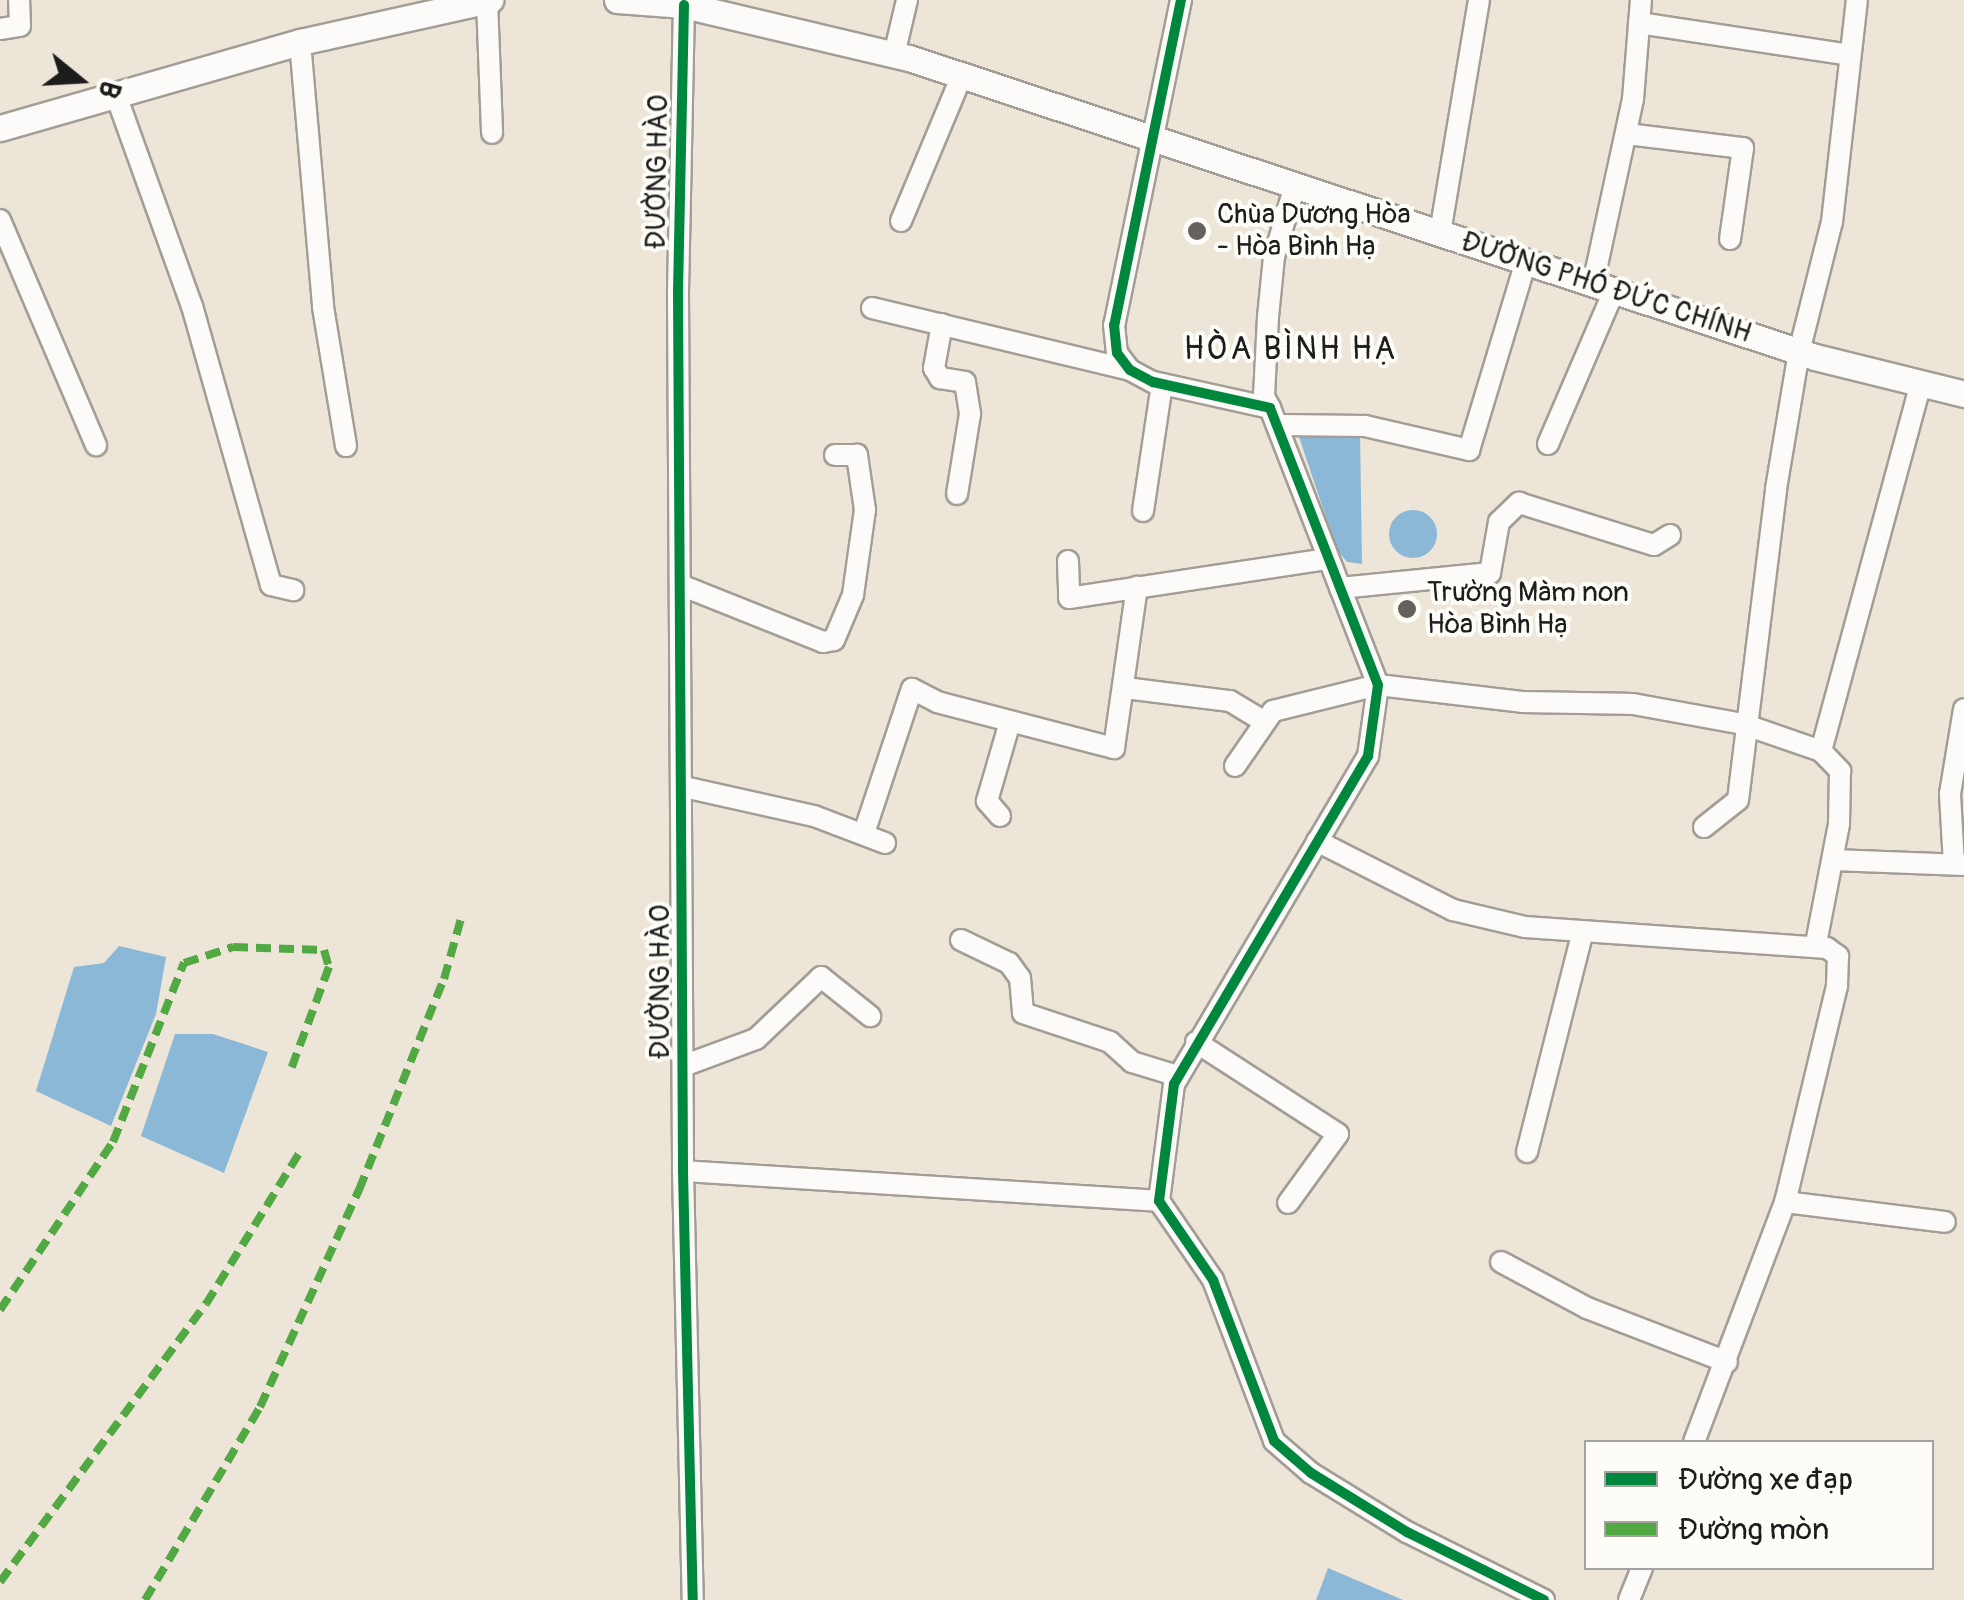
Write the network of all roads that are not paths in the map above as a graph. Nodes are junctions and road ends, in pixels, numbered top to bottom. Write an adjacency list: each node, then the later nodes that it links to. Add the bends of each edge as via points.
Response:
1 (19, 0): 11 (street, via 20,26)
2 (489, 0): 12 (main road); 18 (street)
3 (616, 0): 9 (main road, ĐƯỜNG PHÓ ĐỨC CHÍNH)
4 (907, 0): 13 (street)
5 (1180, 0): 20 (street)
6 (1478, 0): 24 (street)
7 (1640, 0): 10 (street)
8 (1856, 0): 14 (street)
9 (684, 5): 13 (main road, ĐƯỜNG PHÓ ĐỨC CHÍNH); 45 (street, ĐƯỜNG HÀO, via 678,293)
10 (1639, 23): 14 (street); 19 (street)
11 (0, 29)
12 (300, 42): 16 (main road); 38 (street, via 321,288)
13 (894, 55): 15 (main road, ĐƯỜNG PHÓ ĐỨC CHÍNH)
14 (1850, 56): 30 (street, via 1832,222)
15 (962, 76): 20 (main road, ĐƯỜNG PHÓ ĐỨC CHÍNH); 23 (street)
16 (117, 98): 17 (main road); 48 (street, via 192,306 271,584)
17 (0, 128)
18 (492, 134)
19 (1627, 134): 25 (street, via 1742,148); 27 (street)
20 (1154, 138): 21 (main road, ĐƯỜNG PHÓ ĐỨC CHÍNH); 31 (street, via 1114,325 1117,352)
21 (1295, 186): 24 (main road, ĐƯỜNG PHÓ ĐỨC CHÍNH); 35 (street, via 1274,257 1268,317 1264,396)
22 (0, 220): 37 (street)
23 (901, 221)
24 (1440, 233): 26 (main road, ĐƯỜNG PHÓ ĐỨC CHÍNH)
25 (1730, 239)
26 (1526, 262): 27 (main road, ĐƯỜNG PHÓ ĐỨC CHÍNH); 35 (street, via 1470,450 1365,426)
27 (1604, 287): 30 (main road, ĐƯỜNG PHÓ ĐỨC CHÍNH); 36 (street)
28 (872, 308): 29 (street)
29 (942, 324): 31 (street); 40 (street, via 934,368 940,378 965,382 970,414)
30 (1799, 352): 32 (main road, ĐƯỜNG PHÓ ĐỨC CHÍNH); 54 (street)
31 (1130, 370): 33 (street)
32 (1922, 383): 34 (main road, ĐƯỜNG PHÓ ĐỨC CHÍNH); 55 (street)
33 (1162, 384): 35 (street); 41 (street)
34 (1964, 394)
35 (1276, 416): 43 (street)
36 (1548, 444)
37 (96, 445)
38 (346, 446)
39 (835, 455): 45 (street, via 858,455 865,510 853,595 834,640 823,642)
40 (956, 494)
41 (1143, 511)
42 (1670, 535): 47 (street, via 1654,545 1520,503 1499,522 1490,573)
43 (1326, 558): 46 (street); 47 (street)
44 (1068, 561): 46 (street, via 1069,598)
45 (684, 586): 57 (street, ĐƯỜNG HÀO)
46 (1137, 587): 50 (street)
47 (1340, 588): 49 (street)
48 (293, 590)
49 (1378, 684): 52 (street, via 1288,706); 54 (street, via 1522,702 1633,704); 61 (street, via 1368,756)
50 (1126, 688): 52 (street, via 1230,701); 53 (street, via 1114,748)
51 (1964, 709): 64 (street, via 1950,781)
52 (1262, 720): 56 (street)
53 (1010, 722): 58 (street, via 987,802); 60 (street, via 912,689)
54 (1744, 724): 55 (street); 59 (street, via 1738,800)
55 (1822, 751): 63 (street, via 1840,772)
56 (1235, 766)
57 (684, 787): 60 (street); 70 (street, ĐƯỜNG HÀO)
58 (1000, 816)
59 (1704, 827)
60 (864, 833): 62 (street)
61 (1318, 841): 65 (street, via 1453,910); 69 (street)
62 (885, 844)
63 (1833, 860): 64 (street); 67 (street)
64 (1959, 864)
65 (1582, 934): 67 (street); 72 (street)
66 (961, 940): 71 (street, via 1009,963 1020,978 1023,1014 1110,1042 1132,1062)
67 (1816, 944): 75 (street, via 1838,956 1836,986)
68 (870, 1016): 70 (street, via 821,977 756,1039)
69 (1196, 1042): 71 (street); 76 (street, via 1338,1134)
70 (683, 1066): 73 (street, ĐƯỜNG HÀO)
71 (1178, 1076): 74 (street)
72 (1527, 1152)
73 (683, 1171): 74 (street); 82 (street, ĐƯỜNG HÀO)
74 (1159, 1201): 83 (street, via 1213,1280 1274,1441 1407,1532)
75 (1784, 1202): 77 (street); 79 (street)
76 (1288, 1203)
77 (1944, 1222)
78 (1501, 1262): 79 (street, via 1587,1308)
79 (1727, 1362): 80 (street)
80 (1695, 1440)
81 (1641, 1570): 84 (street)
82 (693, 1600)
83 (1544, 1600)
84 (1628, 1600)

